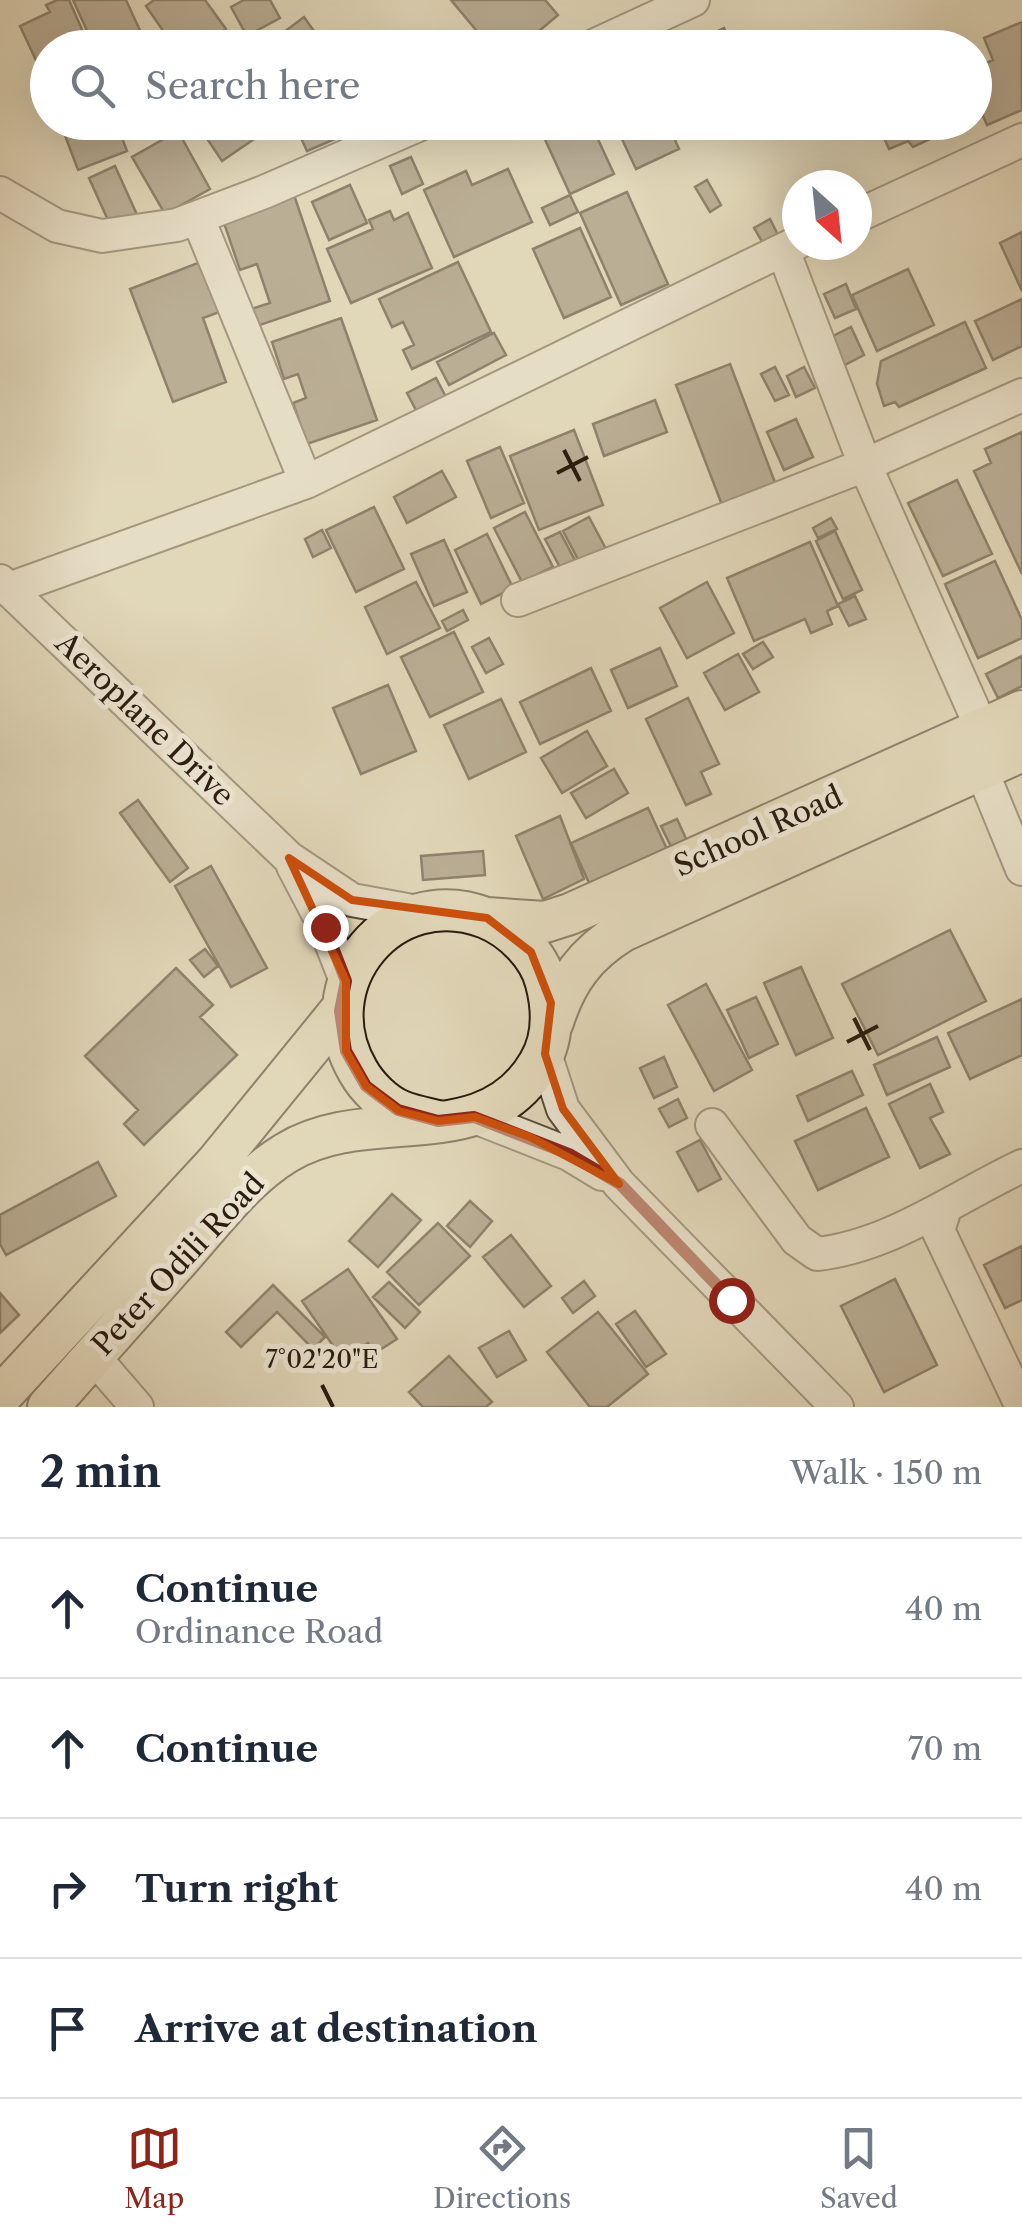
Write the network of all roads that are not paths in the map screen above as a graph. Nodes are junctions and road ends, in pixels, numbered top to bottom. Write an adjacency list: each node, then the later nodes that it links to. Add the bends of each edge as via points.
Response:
1 (693, 0): 2 (street)
2 (629, 30)
3 (384, 140): 5 (street, via 177,225 102,236 57,226)
4 (1022, 140): 6 (street)
5 (0, 193)
6 (872, 209)
7 (201, 226): 12 (street)
8 (782, 251): 12 (street)
9 (794, 260): 11 (street)
10 (1022, 396): 11 (street)
11 (865, 465): 14 (street); 16 (street)
12 (306, 482): 13 (street)
13 (5, 585): 19 (street, Aeroplane Drive)
14 (518, 600)
15 (1022, 710): 16 (main road, School Road)
16 (982, 729): 22 (main road, School Road, via 570,914 545,922)
17 (1022, 751): 18 (main road, School Road)
18 (981, 770): 20 (street); 24 (main road, School Road, via 604,943 571,977)
19 (288, 858): 21 (street, via 352,900); 23 (street, via 309,893)
20 (1022, 869)
21 (423, 913): 22 (main road, via 456,910); 23 (main road, via 390,926 364,950)
22 (487, 918): 24 (main road, via 511,932 538,964 551,1003)
23 (343, 996): 25 (main road, via 346,1051 366,1086 398,1110); 31 (main road, via 217,1162)
24 (548, 1042): 25 (main road, via 528,1082 504,1104); 28 (street, via 563,1109)
25 (456, 1119): 28 (street, via 569,1154); 30 (main road, Peter Odili Road, via 349,1129 287,1152 234,1197)
26 (712, 1125): 29 (street, via 798,1240 817,1254 842,1251)
27 (1022, 1166): 29 (street)
28 (620, 1184): 35 (street)
29 (946, 1208): 32 (street, via 938,1230)
30 (93, 1356): 33 (main road, Peter Odili Road); 34 (street)
31 (0, 1398)
32 (1022, 1406)
33 (48, 1407)
34 (137, 1407)
35 (837, 1407)

